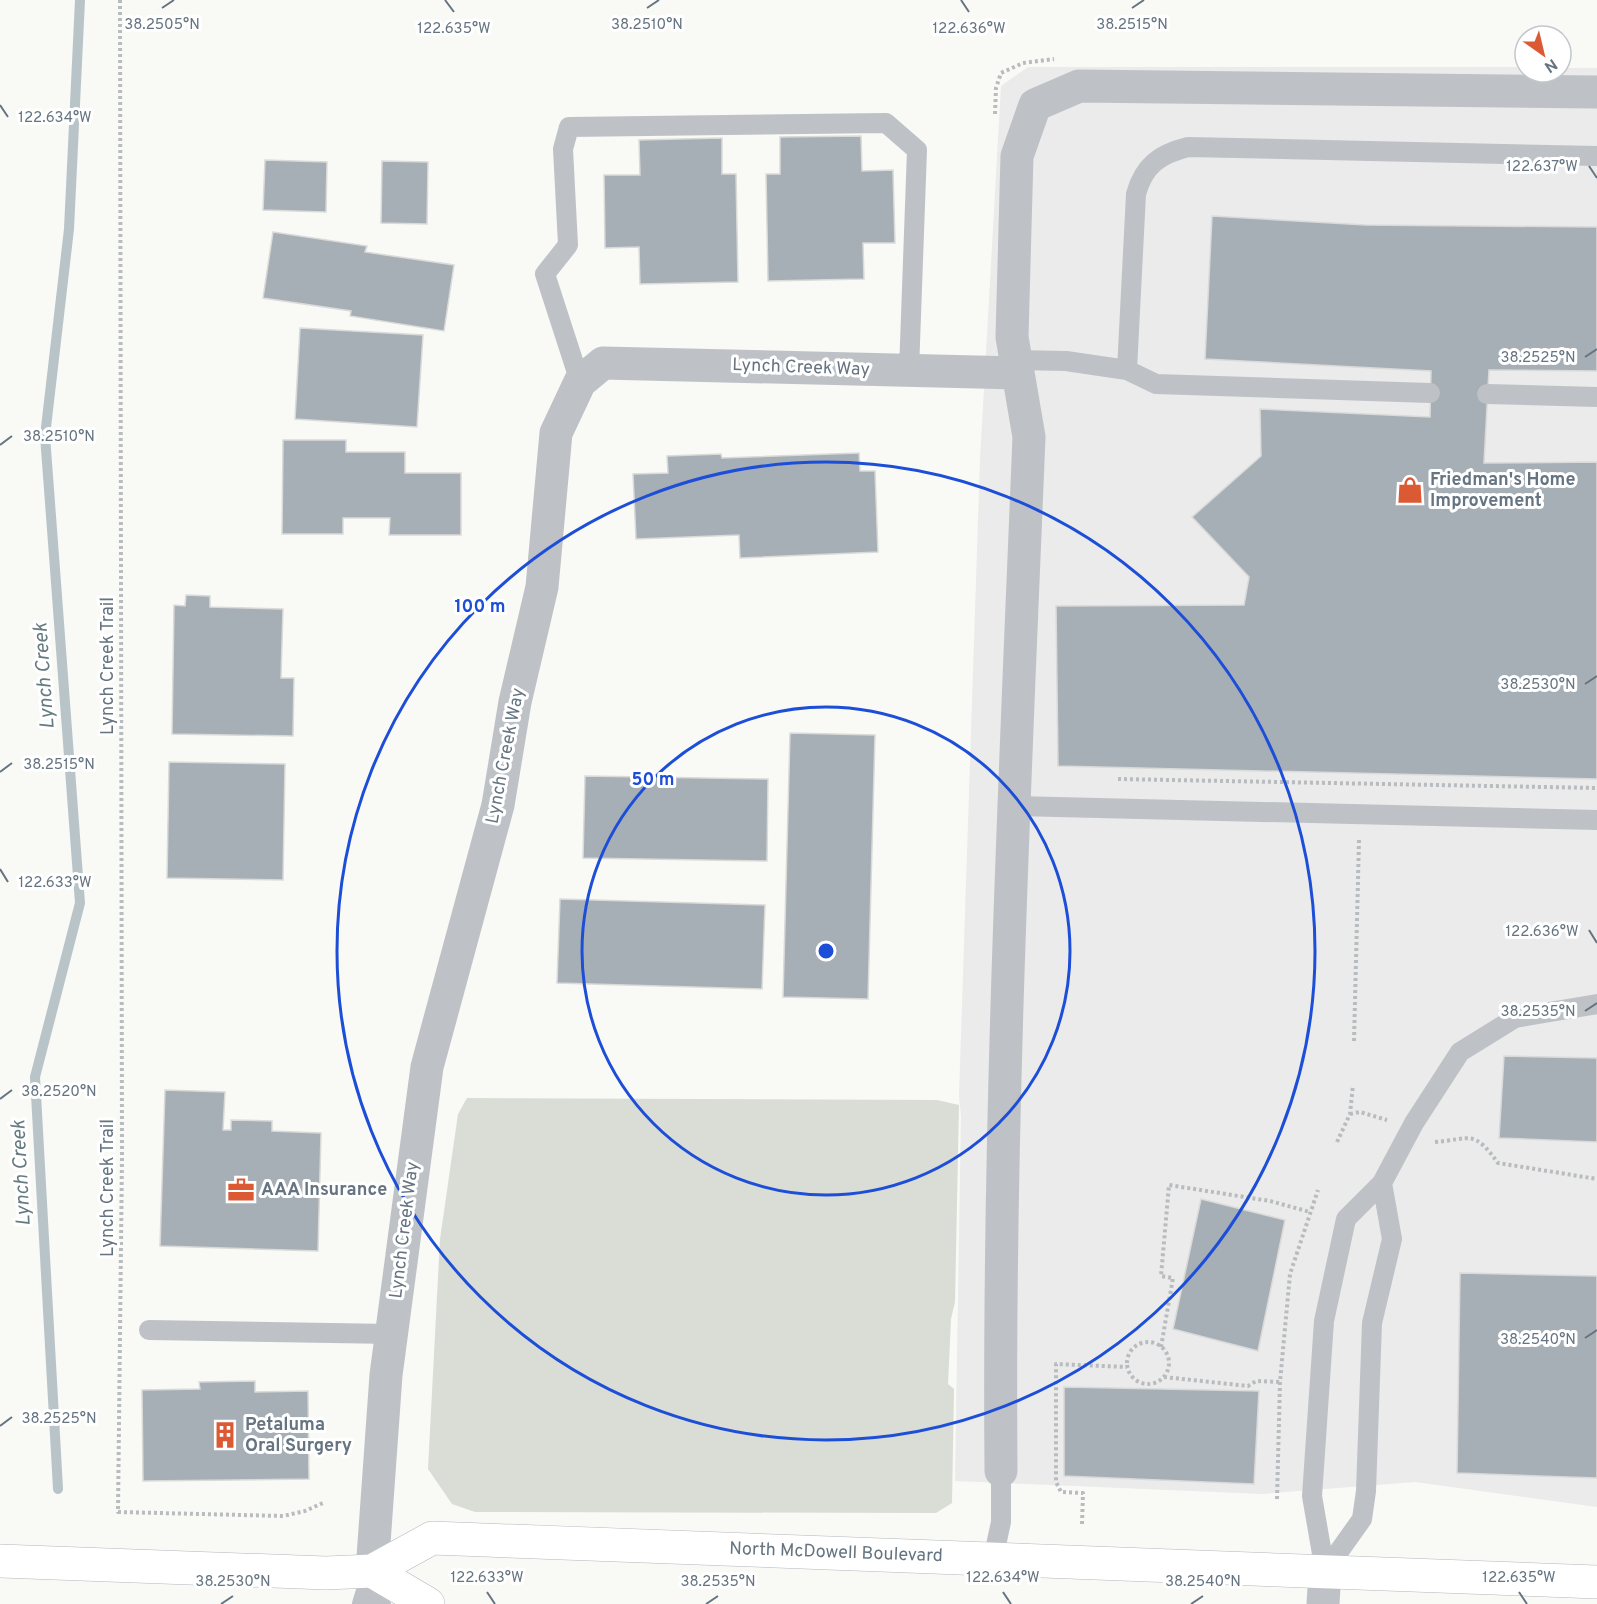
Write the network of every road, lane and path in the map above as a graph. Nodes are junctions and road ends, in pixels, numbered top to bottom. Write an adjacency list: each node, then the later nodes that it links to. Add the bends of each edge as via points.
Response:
1 (120, 0): 35 (path, Lynch Creek Trail, via 122,1156 118,1512 283,1516)
2 (1597, 92): 4 (street, via 1079,86 1035,105 1017,156 1012,337)
3 (1597, 156): 5 (lane, via 1188,147 1167,153 1150,164 1140,178 1136,194)
4 (1017, 367): 5 (lane, via 1066,361); 6 (street, Lynch Creek Way); 13 (street, via 1029,437)
5 (1127, 370): 8 (lane, via 1156,384)
6 (909, 371): 7 (street, Lynch Creek Way, via 603,363); 7 (lane, via 916,150 886,123 569,127 563,149 568,245 545,273)
7 (580, 382): 28 (street, Lynch Creek Way, via 556,433 542,587 515,702 498,805 427,1067)
8 (1430, 393)
9 (1487, 394): 10 (lane)
10 (1597, 397)
11 (1110, 779): 12 (path)
12 (1597, 788)
13 (1016, 806): 14 (lane); 33 (street, via 1000,1313)
14 (1597, 820)
15 (1359, 836): 17 (path)
16 (1597, 1004): 24 (lane, via 1515,1018 1460,1052 1414,1123)
17 (1354, 1041)
18 (1353, 1084): 19 (path)
19 (1350, 1114): 20 (path, via 1360,1112); 21 (path)
20 (1390, 1120)
21 (1337, 1142)
22 (1434, 1142): 23 (path, via 1471,1137 1483,1143 1498,1163)
23 (1597, 1179)
24 (1382, 1183): 40 (lane, via 1392,1239 1372,1323 1362,1519); 40 (lane, via 1346,1219 1324,1321 1312,1496)
25 (1318, 1190): 26 (path)
26 (1310, 1212): 29 (path, via 1270,1201 1169,1185 1161,1276 1173,1278); 32 (path, via 1290,1274)
27 (149, 1330): 28 (lane)
28 (392, 1334): 39 (street, Lynch Creek Way)
29 (1161, 1347): 30 (path, via 1140,1343 1129,1353); 31 (path, via 1168,1358)
30 (1127, 1367): 31 (path, via 1133,1378 1144,1384); 36 (path, via 1056,1364 1056,1482 1061,1492 1083,1493)
31 (1163, 1377): 32 (path, via 1248,1386)
32 (1280, 1382): 34 (path)
33 (1001, 1471): 37 (lane, via 1001,1522)
34 (1277, 1499)
35 (325, 1502)
36 (1082, 1524)
37 (993, 1559): 39 (main road, North McDowell Boulevard, via 432,1538); 40 (main road, North McDowell Boulevard)
38 (0, 1561): 39 (main road, North McDowell Boulevard, via 326,1573)
39 (372, 1571): 42 (lane); 43 (lane); 44 (main road)
40 (1325, 1571): 41 (main road, North McDowell Boulevard); 45 (street)
41 (1597, 1582)
42 (362, 1604)
43 (381, 1604)
44 (428, 1604)
45 (1323, 1604)

